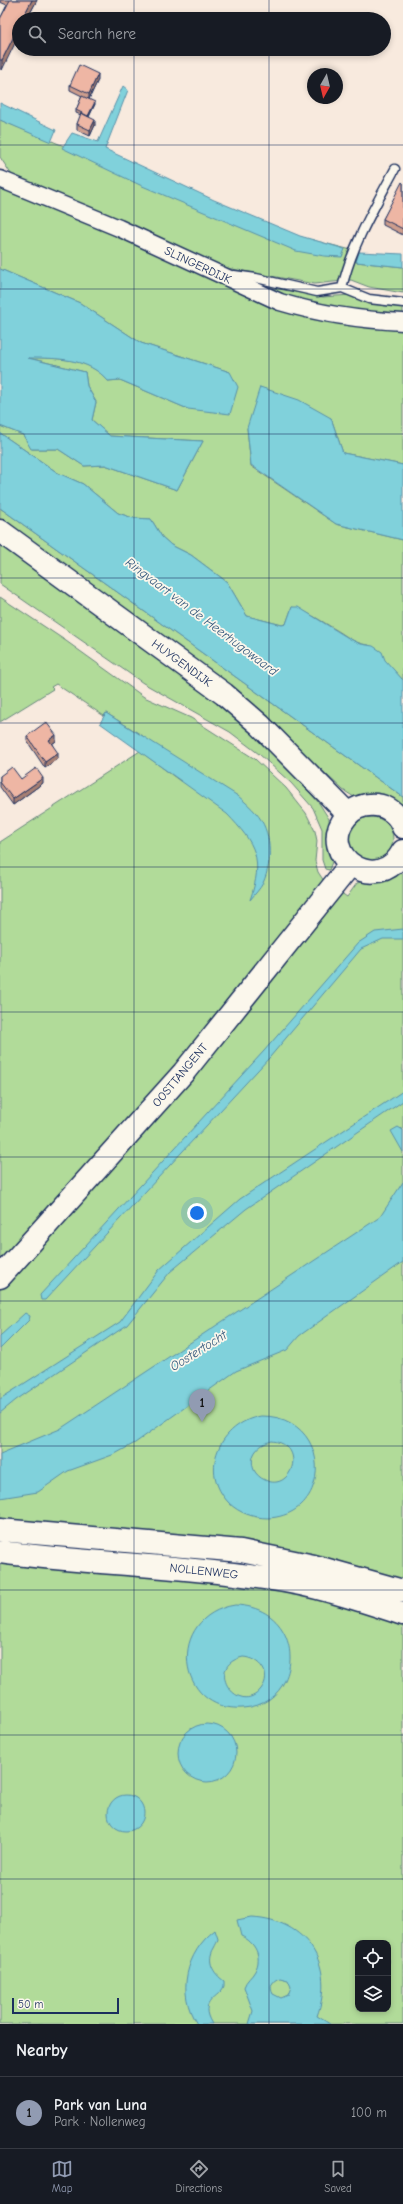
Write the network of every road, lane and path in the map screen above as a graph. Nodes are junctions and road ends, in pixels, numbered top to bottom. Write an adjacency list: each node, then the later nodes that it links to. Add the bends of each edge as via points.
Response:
1 (395, 169): 4 (lane, via 361,231 347,264)
2 (0, 179): 3 (street, SLINGERDIJK, via 119,228)
3 (216, 273): 4 (lane, via 256,278 317,292); 6 (street, SLINGERDIJK, via 304,310 348,318)
4 (342, 288): 5 (lane, via 369,299)
5 (403, 303)
6 (403, 322)
7 (0, 531): 8 (main road, HUYGENDIJK, via 224,694 265,730)
8 (348, 814): 9 (main road, via 366,805 377,805 395,814); 11 (main road, via 338,830 338,840 344,858)
9 (403, 827)
10 (403, 851): 11 (main road, via 398,859 384,870 367,872)
11 (350, 865): 12 (main road, OOSTTANGENT, via 184,1072)
12 (0, 1277)
13 (0, 1530): 15 (main road, NOLLENWEG, via 241,1551 314,1566)
14 (0, 1552): 16 (main road, NOLLENWEG, via 182,1568 272,1579 336,1593)
15 (403, 1591)
16 (403, 1614)

